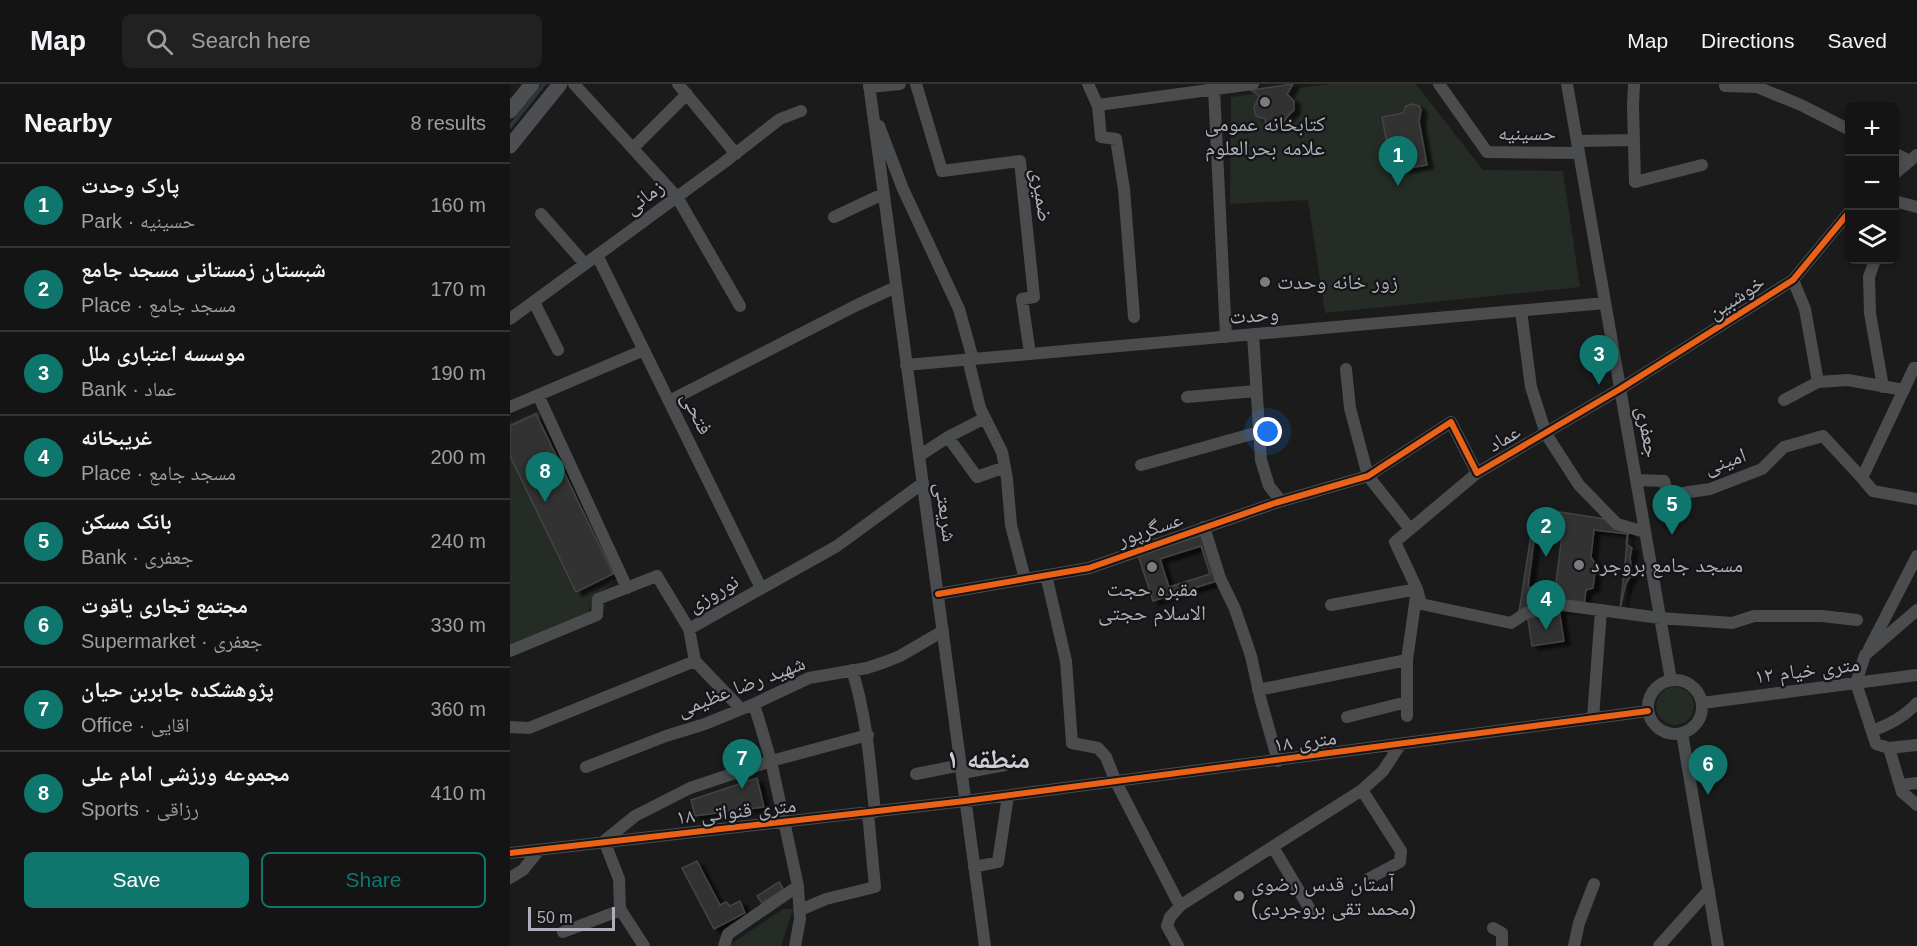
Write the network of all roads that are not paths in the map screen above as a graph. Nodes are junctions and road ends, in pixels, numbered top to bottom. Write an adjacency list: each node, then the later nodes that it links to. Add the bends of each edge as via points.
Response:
1 (560, 84): 22 (main road)
2 (574, 84): 24 (street)
3 (678, 84): 15 (street)
4 (900, 84): 13 (street)
5 (916, 84): 51 (street, ضمیری, via 942,171 1020,161 1034,297 1022,299)
6 (1088, 84): 17 (street)
7 (1253, 84): 14 (street)
8 (1439, 84): 23 (street, حسینیه, via 1487,152)
9 (1567, 84): 23 (street, جعفری)
10 (1634, 84): 21 (street)
11 (1726, 84): 20 (street, via 1757,87)
12 (528, 85): 18 (main road)
13 (869, 86): 16 (street, شریعتی)
14 (1214, 89): 17 (street); 48 (street)
15 (687, 94): 24 (street); 25 (street)
16 (871, 104): 29 (street, شریعتی); 52 (street, via 903,189 958,309)
17 (1098, 105): 45 (street, via 1101,137 1116,139)
18 (510, 111)
19 (801, 111): 25 (street, زمانی, via 780,119)
20 (1845, 127)
21 (1634, 140): 23 (street); 27 (street, via 1635,182)
22 (510, 146)
23 (1578, 147): 42 (street, جعفری)
24 (633, 148): 30 (street)
25 (736, 153): 30 (street, زمانی)
26 (1913, 158): 28 (street)
27 (1702, 165)
28 (1899, 172)
29 (883, 194): 34 (street); 40 (street, شریعتی)
30 (677, 197): 36 (street, زمانی); 43 (street)
31 (1899, 202): 32 (street)
32 (1917, 207)
33 (541, 214): 37 (street)
34 (834, 217)
35 (1845, 217): 39 (street, خوشبین)
36 (597, 255): 37 (street, زمانی); 50 (street, فتحی)
37 (585, 264): 41 (street, زمانی)
38 (1874, 264): 57 (street, via 1869,277 1870,313)
39 (1793, 280): 56 (street, via 1805,309); 58 (street, خوشبین)
40 (896, 287): 53 (street, شریعتی); 64 (street)
41 (534, 302): 46 (street, زمانی); 49 (street)
42 (1605, 303): 44 (street, وحدت); 58 (street, جعفری)
43 (740, 306)
44 (1521, 311): 47 (street, وحدت); 68 (street, via 1530,387)
45 (1134, 317)
46 (510, 319)
47 (1253, 334): 48 (street, وحدت); 60 (street)
48 (1226, 337): 51 (street, وحدت)
49 (558, 350)
50 (644, 350): 61 (street); 64 (street, فتحی)
51 (1030, 354): 52 (street, وحدت)
52 (970, 359): 53 (street, وحدت); 66 (street)
53 (906, 364): 70 (street, شریعتی)
54 (1917, 368): 59 (street)
55 (1346, 369): 74 (street, via 1350,408)
56 (1818, 382): 57 (street, via 1848,380); 63 (street)
57 (1883, 387): 59 (street)
58 (1620, 389): 68 (street, عماد); 76 (street, جعفری)
59 (1904, 390): 75 (street)
60 (1256, 392): 62 (street); 67 (street)
61 (538, 395): 65 (street); 86 (street)
62 (1187, 397)
63 (1784, 400)
64 (669, 401): 87 (street, فتحی)
65 (510, 407)
66 (985, 418): 69 (street); 72 (street)
67 (1259, 432): 71 (street); 79 (street, via 1261,460 1269,486)
68 (1546, 434): 73 (street, عماد); 82 (street, via 1579,485 1617,524)
69 (948, 437): 70 (street); 72 (street, via 976,477)
70 (919, 456): 77 (street, شریعتی)
71 (1142, 465)
72 (1005, 467): 85 (street, via 1011,525)
73 (1477, 473): 74 (street, عماد, via 1451,422); 81 (street)
74 (1368, 476): 79 (street, عسگرپور); 81 (street)
75 (1862, 478): 76 (street, امینی, via 1823,436 1784,447 1762,469 1710,489 1668,495 1664,481); 78 (street, via 1873,491)
76 (1637, 480): 82 (street, جعفری)
77 (922, 483): 87 (street, نوروزی, via 837,546); 89 (street, شریعتی)
78 (1917, 499)
79 (1281, 501): 80 (street, عسگرپور)
80 (1204, 527): 84 (street, عسگرپور, via 1089,567); 105 (street, via 1251,656)
81 (1410, 529): 88 (street, via 1395,542)
82 (1645, 532): 93 (street, جعفری)
83 (1917, 556): 98 (street)
84 (1046, 575): 85 (street, عسگرپور); 128 (street, via 1066,661 1072,743 1098,748)
85 (1025, 579): 89 (street, عسگرپور)
86 (627, 588): 95 (street, نوروزی, via 657,576); 97 (street, نوروزی, via 598,599 597,615)
87 (761, 588): 95 (street, نوروزی)
88 (1417, 589): 90 (street); 91 (street, via 1420,604 1511,623 1526,613 1562,605); 99 (street)
89 (938, 594): 96 (street, شریعتی)
90 (1331, 605)
91 (1601, 610): 93 (street); 114 (street)
92 (1917, 610): 98 (street)
93 (1660, 618): 94 (street, via 1732,623 1754,616 1822,616); 103 (street, جعفری)
94 (1857, 621)
95 (689, 628): 100 (street)
96 (943, 631): 101 (street, شهید رضا عظیمی, via 900,656); 126 (street, شریعتی)
97 (510, 651)
98 (1865, 656): 104 (street)
99 (1407, 660): 105 (street); 106 (street)
100 (695, 661): 110 (street); 115 (street, via 529,728)
101 (852, 670): 109 (street, شهید رضا عظیمی, via 801,681); 118 (street)
102 (1917, 675): 104 (street, ۱۲ متری خیام)
103 (1671, 680): 107 (street, via 1694,688); 111 (street, via 1656,687)
104 (1856, 683): 107 (street, ۱۲ متری خیام); 116 (street)
105 (1258, 690): 123 (street)
106 (1407, 702): 112 (street); 113 (street)
107 (1702, 703): 117 (street, via 1695,725)
108 (1917, 703): 116 (street, via 1891,723)
109 (754, 704): 110 (street, شهید رضا عظیمی); 122 (street)
110 (741, 710): 125 (street, شهید رضا عظیمی)
111 (1648, 711): 114 (street, ۱۸ متری); 117 (street, via 1660,730)
112 (1407, 716)
113 (1347, 717)
114 (1593, 718): 119 (street, ۱۸ متری)
115 (510, 727)
116 (1872, 730): 121 (street)
117 (1682, 733): 146 (street)
118 (868, 735): 122 (street); 135 (street)
119 (1400, 745): 123 (street, ۱۸ متری); 131 (street, via 1383,771)
120 (1917, 745): 121 (street)
121 (1882, 748): 130 (street)
122 (771, 761): 136 (street); 137 (street, via 690,789 634,816)
123 (1278, 761): 128 (street, ۱۸ متری)
124 (1005, 765): 126 (street)
125 (586, 767)
126 (961, 769): 127 (street); 133 (street, شریعتی)
127 (916, 774)
128 (1116, 782): 132 (street, ۱۸ متری); 147 (street)
129 (1917, 783): 130 (street)
130 (1900, 785): 134 (street, via 1902,792)
131 (1362, 790): 138 (street); 143 (street, via 1401,851 1400,862)
132 (1008, 796): 133 (street, ۱۸ متری); 141 (street, via 998,862)
133 (965, 801): 135 (street, ۱۸ متری قنواتی); 141 (street, شریعتی)
134 (1917, 805)
135 (871, 812): 136 (street, ۱۸ متری قنواتی); 149 (street, via 875,887)
136 (785, 822): 137 (street, ۱۸ متری قنواتی); 145 (street)
137 (603, 843): 139 (street, ۱۸ متری قنواتی); 148 (street, via 620,879)
138 (1273, 847): 147 (street); 150 (street)
139 (539, 850): 140 (street, ۱۸ متری قنواتی); 142 (street, via 523,870)
140 (510, 853)
141 (974, 867): 156 (street, شریعتی)
142 (510, 878)
143 (1368, 879)
144 (1594, 884): 159 (street)
145 (798, 886): 149 (street); 154 (street, via 728,933)
146 (1708, 890): 160 (street); 161 (street)
147 (1180, 906): 157 (street, via 1167,926)
148 (621, 910): 152 (street); 153 (street)
149 (800, 910): 155 (street)
150 (1311, 911)
151 (1493, 928): 158 (street, via 1502,933)
152 (563, 932)
153 (644, 946)
154 (724, 946)
155 (795, 946)
156 (985, 946)
157 (1178, 946)
158 (1502, 946)
159 (1574, 946)
160 (1659, 946)
161 (1718, 946)

